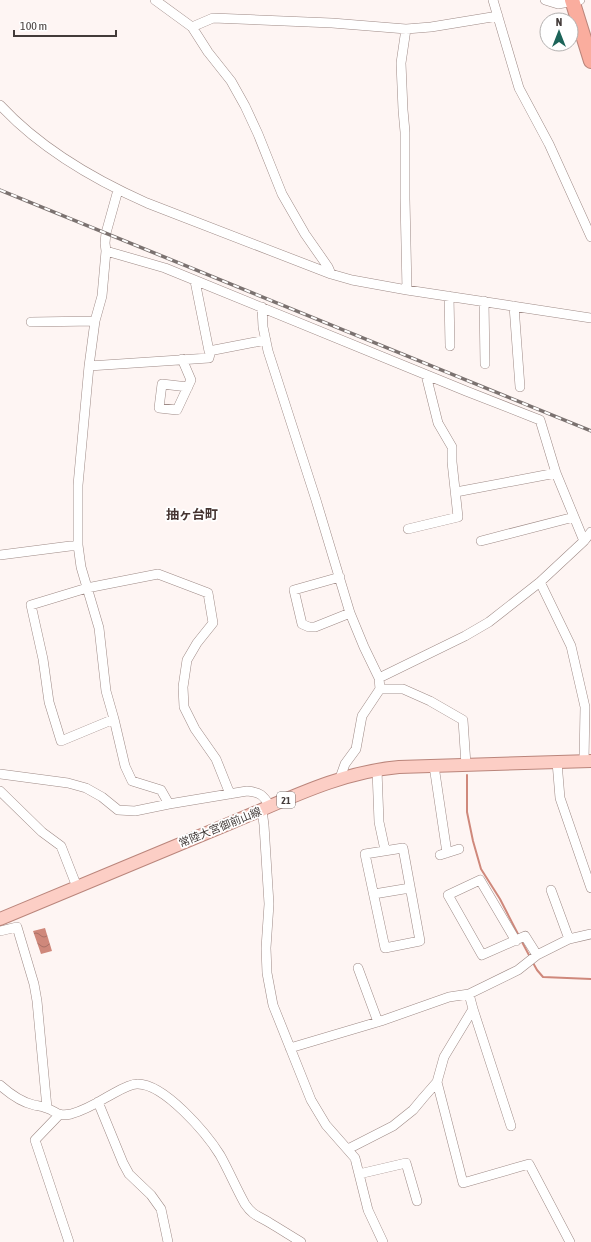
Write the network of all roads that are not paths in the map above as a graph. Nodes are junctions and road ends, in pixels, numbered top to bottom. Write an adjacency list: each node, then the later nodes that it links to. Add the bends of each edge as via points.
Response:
1 (155, 0): 6 (street)
2 (493, 0): 5 (street)
3 (545, 0): 4 (street, via 558,4)
4 (577, 1): 8 (highway); 9 (highway)
5 (498, 16): 7 (street); 12 (street, via 519,88 549,144)
6 (192, 27): 7 (street, via 214,18); 14 (street, via 231,81 258,134 282,194)
7 (406, 29): 16 (street, via 401,63)
8 (591, 31)
9 (591, 61)
10 (0, 105): 11 (street, via 47,146)
11 (118, 190): 13 (street, via 106,233); 14 (street)
12 (591, 237)
13 (106, 251): 15 (street, via 165,268); 22 (street, via 102,296)
14 (331, 274): 16 (street)
15 (195, 280): 20 (street); 26 (street, via 208,351)
16 (408, 290): 17 (street)
17 (449, 296): 18 (street); 25 (street)
18 (484, 301): 19 (street); 28 (street)
19 (514, 306): 21 (street); 32 (street)
20 (262, 307): 24 (street); 30 (street)
21 (591, 318)
22 (95, 321): 23 (street); 29 (street)
23 (31, 322)
24 (266, 340): 26 (street); 42 (street)
25 (450, 346)
26 (211, 350): 27 (street, via 208,358)
27 (182, 359): 29 (street); 31 (street, via 191,380)
28 (485, 364)
29 (89, 366): 40 (street, via 78,485)
30 (426, 375): 33 (street, via 540,420); 34 (street, via 438,423 452,447)
31 (188, 387)
32 (520, 388)
33 (556, 473): 34 (street); 35 (street)
34 (456, 492): 36 (street, via 458,517)
35 (574, 518): 38 (street); 39 (street)
36 (408, 529)
37 (591, 532): 38 (street)
38 (584, 540): 43 (street)
39 (481, 541)
40 (78, 546): 41 (street); 44 (street)
41 (0, 555)
42 (340, 577): 45 (street); 45 (street, via 294,590 302,624 308,628 315,627)
43 (540, 582): 46 (street, via 489,622); 49 (street, via 571,646 585,708)
44 (87, 588): 48 (street, via 98,628 106,691); 48 (street, via 31,605 49,702 61,741); 57 (street, via 158,574 208,593 213,624 187,660 183,687 184,707 195,729 216,759)
45 (350, 613): 46 (street)
46 (379, 678): 47 (street)
47 (380, 689): 51 (street, via 403,689 463,720); 55 (street, via 362,716 356,749 345,764)
48 (114, 719): 58 (street, via 125,766 132,781 161,790)
49 (588, 761): 50 (main road, 常陸大宮御前山線 / 21)
50 (558, 762): 51 (main road, 常陸大宮御前山線 / 21); 64 (street, via 560,798)
51 (466, 765): 52 (main road, 常陸大宮御前山線 / 21)
52 (434, 766): 53 (main road, 常陸大宮御前山線 / 21); 60 (street, via 444,854)
53 (377, 770): 55 (main road, 常陸大宮御前山線 / 21); 61 (street, via 379,822)
54 (0, 774): 58 (street, via 68,783 86,788 118,810 135,811)
55 (340, 778): 59 (main road, 常陸大宮御前山線 / 21)
56 (0, 791): 62 (street, via 42,832 61,846)
57 (230, 794): 58 (street); 59 (street, via 255,792 265,798)
58 (169, 804)
59 (266, 808): 62 (main road, 常陸大宮御前山線 / 21); 77 (street, via 264,825 269,898 267,973 273,1006)
60 (459, 849)
61 (385, 850): 63 (street, via 403,848); 66 (street, via 365,854)
62 (77, 887): 67 (main road, 常陸大宮御前山線 / 21)
63 (410, 888): 66 (street); 66 (street, via 420,941 385,948)
64 (591, 888)
65 (551, 890): 70 (street)
66 (374, 894)
67 (0, 919)
68 (0, 932): 81 (street, via 17,927 34,984)
69 (591, 934): 70 (street)
70 (569, 939): 72 (street)
71 (516, 941): 71 (street, via 482,955 448,896 480,880); 72 (street, via 525,936)
72 (537, 955): 74 (street, via 518,970)
73 (358, 968): 76 (street)
74 (469, 994): 75 (street); 76 (street, via 449,997)
75 (473, 1009): 78 (street, via 444,1058); 83 (street)
76 (378, 1022): 77 (street)
77 (290, 1048): 84 (street, via 311,1100 326,1125)
78 (437, 1082): 84 (street, via 413,1110 393,1126); 91 (street, via 463,1183 529,1164)
79 (0, 1086): 81 (street, via 15,1097)
80 (98, 1102): 82 (street, via 72,1114); 88 (street, via 126,1169 161,1209); 89 (street, via 136,1084 150,1086 163,1094 182,1109 210,1141 250,1211 256,1217)
81 (47, 1108): 82 (street)
82 (59, 1115): 87 (street, via 35,1140)
83 (511, 1126)
84 (348, 1149): 85 (street, via 355,1158)
85 (359, 1174): 86 (street, via 406,1163); 90 (street, via 368,1210)
86 (417, 1200)
87 (69, 1242)
88 (168, 1242)
89 (301, 1242)
90 (383, 1242)
91 (570, 1242)

